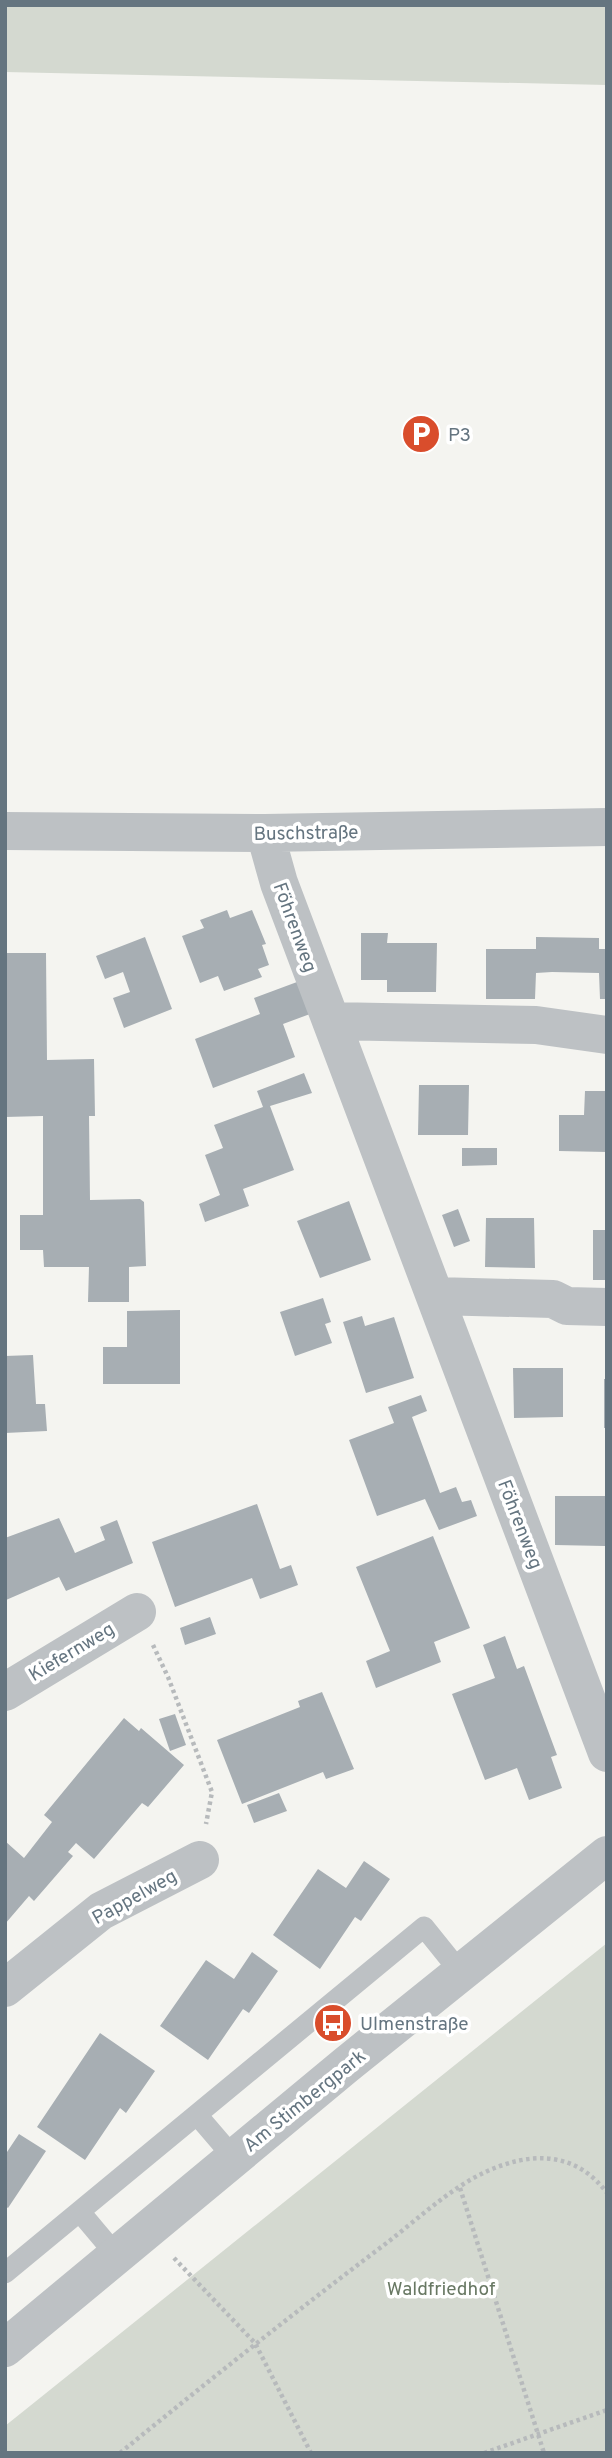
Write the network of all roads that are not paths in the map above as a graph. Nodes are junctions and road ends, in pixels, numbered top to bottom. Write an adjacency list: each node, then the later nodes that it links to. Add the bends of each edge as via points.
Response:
1 (607, 827): 3 (street, Buschstraße)
2 (5, 831): 3 (street, Buschstraße)
3 (265, 833): 4 (street, Föhrenweg)
4 (331, 1021): 5 (street, via 536,1025); 6 (street, Föhrenweg)
5 (607, 1035)
6 (435, 1296): 7 (street, via 553,1299 567,1306); 10 (street, Föhrenweg)
7 (607, 1307)
8 (137, 1612): 9 (street, Kiefernweg)
9 (5, 1692)
10 (607, 1753)
11 (607, 1856): 13 (street, Am Stimbergpark)
12 (200, 1860): 14 (street, Pappelweg, via 100,1910)
13 (461, 1973): 15 (lane, via 424,1927); 16 (street, Am Stimbergpark)
14 (5, 1988)
15 (198, 2116): 16 (lane); 17 (lane)
16 (234, 2158): 18 (street, Am Stimbergpark)
17 (80, 2212): 18 (lane); 19 (lane)
18 (117, 2256): 20 (street, Am Stimbergpark)
19 (5, 2273)
20 (5, 2348)

